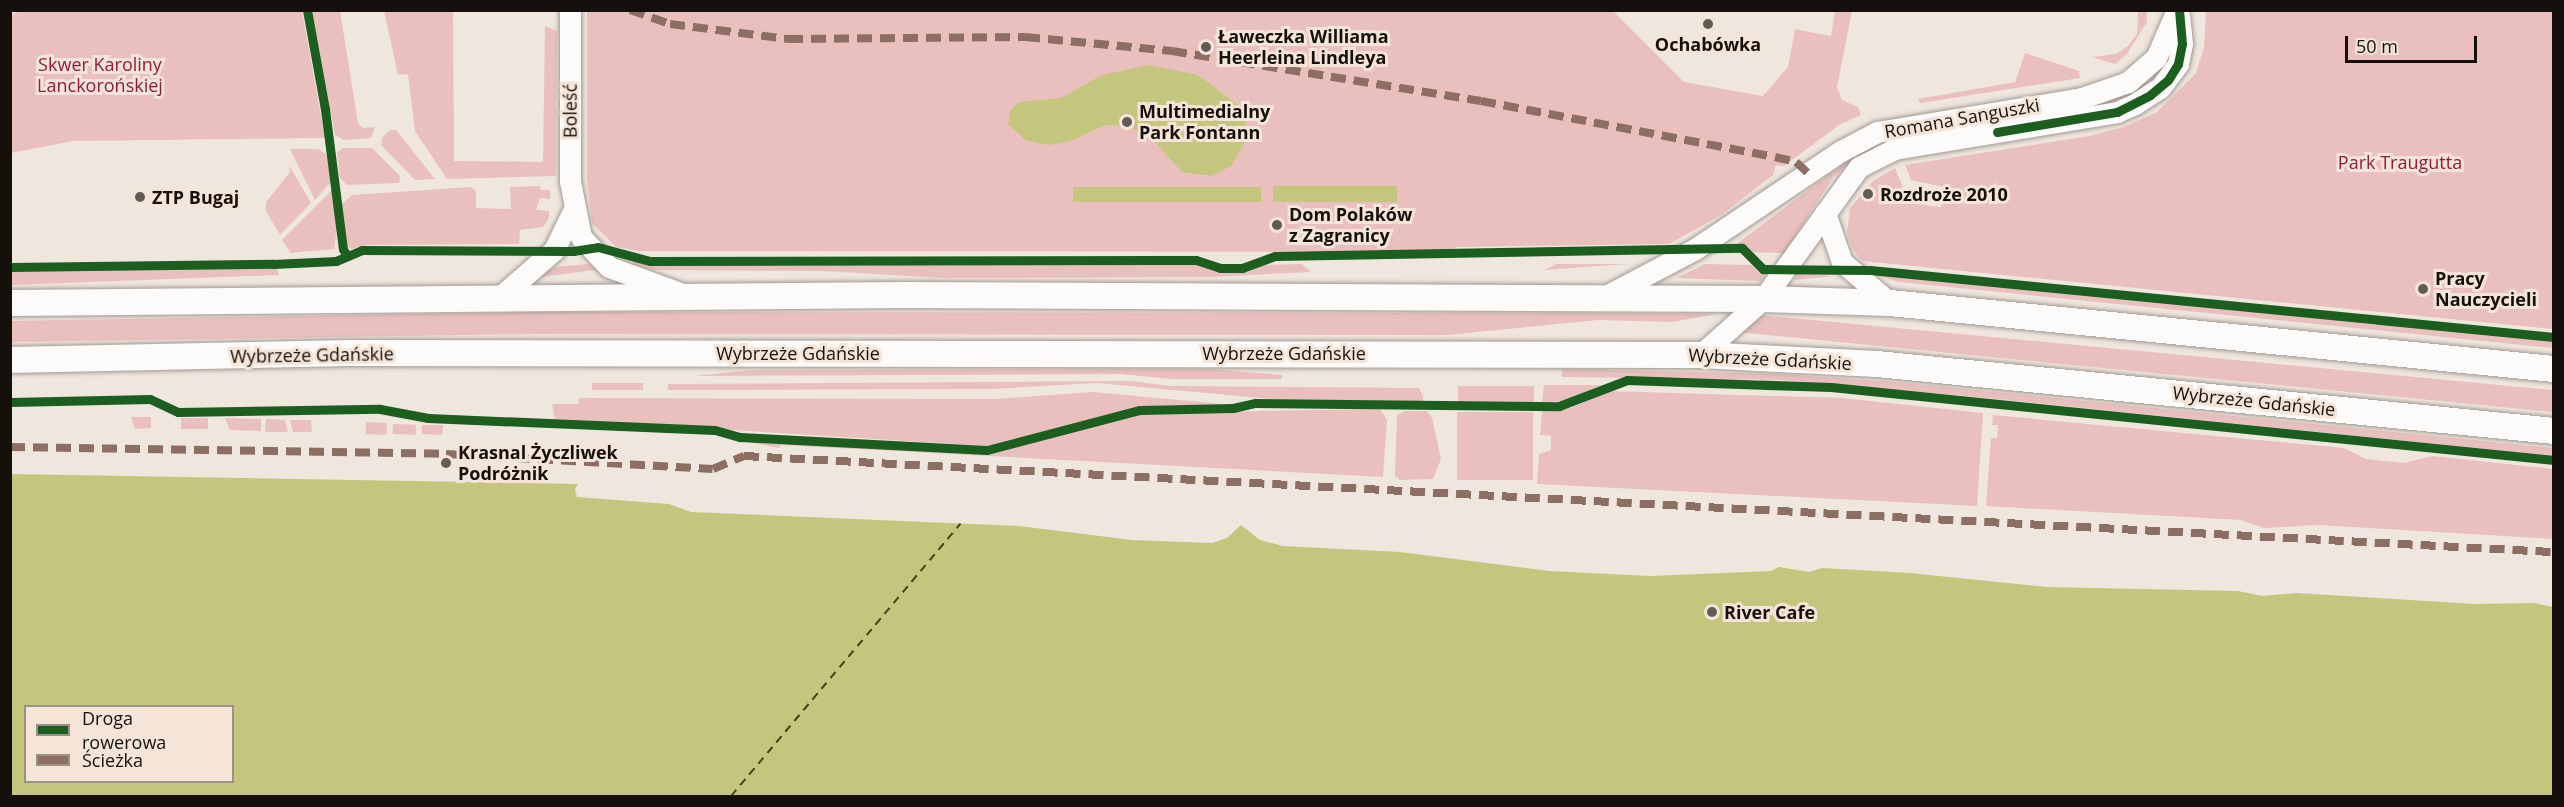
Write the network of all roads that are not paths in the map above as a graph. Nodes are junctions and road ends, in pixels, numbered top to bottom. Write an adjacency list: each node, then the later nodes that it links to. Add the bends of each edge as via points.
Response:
1 (570, 10): 3 (street, Boleść)
2 (2178, 10): 4 (street, Romana Sanguszki, via 2182,44 2178,64 2160,88 2135,104 2117,112 1894,149 1859,167); 6 (street, Romana Sanguszki, via 2156,57 2128,82 2082,98 1877,132 1695,249)
3 (573, 211): 5 (street, Boleść, via 581,237 609,267); 7 (street, Boleść, via 554,250)
4 (1825, 213): 8 (street, Romana Sanguszki); 10 (street, via 1842,262)
5 (687, 296): 6 (main road); 7 (main road)
6 (1606, 296): 8 (main road)
7 (500, 297): 9 (main road)
8 (1763, 300): 10 (main road); 11 (street, Romana Sanguszki)
9 (10, 303)
10 (1890, 303): 13 (main road)
11 (1700, 355): 12 (main road, Wybrzeże Gdańskie, via 383,353); 14 (main road, Wybrzeże Gdańskie, via 1901,366)
12 (10, 360)
13 (2553, 369)
14 (2553, 431)

